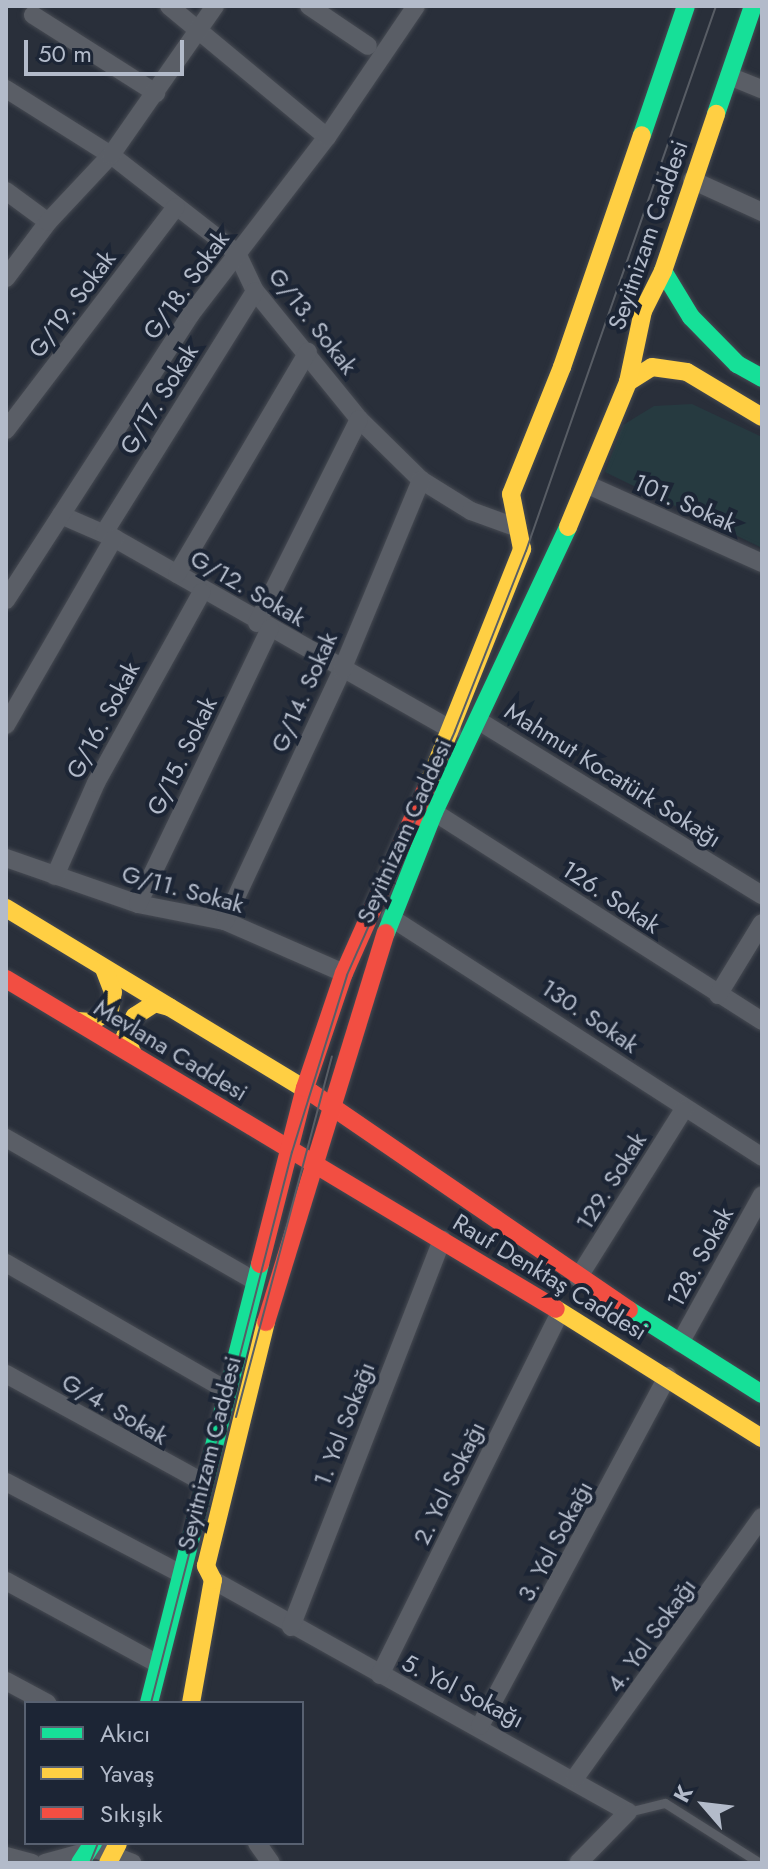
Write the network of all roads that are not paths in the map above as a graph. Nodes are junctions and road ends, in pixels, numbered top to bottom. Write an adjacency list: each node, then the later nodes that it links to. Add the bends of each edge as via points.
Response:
1 (169, 6): 8 (street)
2 (215, 6): 8 (street)
3 (309, 6): 9 (street)
4 (686, 6): 34 (main road, Seyitnizam Caddesi, via 562,367 511,494)
5 (753, 6): 10 (main road, Seyitnizam Caddesi)
6 (414, 7): 14 (street, G/18. Sokak)
7 (33, 15): 13 (street)
8 (200, 28): 13 (street); 14 (street)
9 (368, 46)
10 (729, 76): 12 (street); 16 (main road, Seyitnizam Caddesi)
11 (6, 89): 15 (street, G/13. Sokak)
12 (762, 89)
13 (156, 93): 15 (street)
14 (327, 137): 21 (street, G/18. Sokak)
15 (111, 155): 18 (street, G/13. Sokak); 20 (street)
16 (692, 180): 19 (street); 22 (main road, Seyitnizam Caddesi)
17 (6, 191): 20 (street)
18 (176, 207): 21 (street, G/13. Sokak); 30 (street, G/19. Sokak)
19 (762, 212)
20 (48, 222): 23 (street)
21 (237, 253): 24 (street, G/13. Sokak); 33 (street, G/18. Sokak, via 191,314)
22 (663, 271): 26 (main road, via 691,317 737,364); 27 (main road, Seyitnizam Caddesi, via 643,311)
23 (6, 278)
24 (255, 291): 25 (street, G/13. Sokak); 35 (street, G/17. Sokak)
25 (308, 352): 29 (street, G/13. Sokak); 37 (street)
26 (762, 378)
27 (628, 382): 28 (main road, via 652,367 687,372); 32 (main road, Seyitnizam Caddesi)
28 (762, 417)
29 (359, 419): 31 (street, G/13. Sokak); 40 (street, G/15. Sokak)
30 (6, 430)
31 (421, 480): 34 (street, G/13. Sokak, via 471,511); 41 (street, G/14. Sokak)
32 (588, 485): 36 (street, 101. Sokak); 42 (main road, Seyitnizam Caddesi)
33 (61, 515): 35 (street, G/12. Sokak); 39 (street, G/18. Sokak)
34 (515, 527): 44 (main road, Seyitnizam Caddesi, via 522,549)
35 (109, 535): 37 (street, G/12. Sokak); 43 (street, G/17. Sokak)
36 (762, 563)
37 (177, 574): 38 (street, G/12. Sokak)
38 (202, 592): 40 (street, G/12. Sokak); 47 (street, G/16. Sokak, via 96,783)
39 (6, 600)
40 (263, 626): 41 (street, G/12. Sokak); 49 (street, G/15. Sokak)
41 (342, 670): 44 (street, G/12. Sokak); 52 (street, G/14. Sokak)
42 (479, 721): 45 (main road, Seyitnizam Caddesi); 48 (street, Mahmut Kocatürk Sokağı)
43 (6, 725)
44 (452, 730): 55 (main road, Seyitnizam Caddesi)
45 (434, 812): 51 (main road, Seyitnizam Caddesi); 57 (street, 126. Sokak)
46 (6, 858): 47 (street, G/11. Sokak)
47 (55, 876): 49 (street, G/11. Sokak)
48 (762, 895)
49 (138, 904): 52 (street, G/11. Sokak)
50 (6, 908): 54 (main road, Rauf Denktaş Caddesi)
51 (390, 917): 63 (main road, Seyitnizam Caddesi); 64 (street, 130. Sokak, via 549,1016)
52 (225, 921): 55 (street, G/11. Sokak)
53 (762, 923): 57 (street)
54 (104, 968): 58 (main road, Rauf Denktaş Caddesi); 59 (main road, via 113,992 110,1010 91,1022)
55 (344, 973): 62 (main road, Seyitnizam Caddesi)
56 (6, 979): 59 (main road, Mevlana Caddesi)
57 (718, 995): 60 (street, 126. Sokak)
58 (169, 1007): 61 (main road, via 155,1003 135,1016 125,1037); 62 (main road, Rauf Denktaş Caddesi)
59 (77, 1021): 61 (main road, Mevlana Caddesi)
60 (762, 1021)
61 (133, 1054): 66 (main road, Mevlana Caddesi)
62 (305, 1088): 63 (main road, Rauf Denktaş Caddesi); 66 (main road, Seyitnizam Caddesi)
63 (330, 1103): 68 (main road, Seyitnizam Caddesi); 72 (main road, Rauf Denktaş Caddesi)
64 (684, 1109): 67 (street, 130. Sokak); 72 (street, 129. Sokak)
65 (6, 1138): 73 (street)
66 (286, 1149): 68 (main road, Mevlana Caddesi); 73 (main road, Seyitnizam Caddesi)
67 (762, 1157)
68 (311, 1162): 70 (main road, Rauf Denktaş Caddesi); 85 (main road, Seyitnizam Caddesi, via 224,1486 206,1566)
69 (762, 1195): 75 (street, 128. Sokak)
70 (442, 1239): 74 (main road, Rauf Denktaş Caddesi); 87 (street, 1. Yol Sokağı)
71 (6, 1263): 78 (street)
72 (578, 1278): 75 (main road, Rauf Denktaş Caddesi)
73 (253, 1280): 78 (main road, Seyitnizam Caddesi)
74 (560, 1313): 77 (main road, Rauf Denktaş Caddesi); 89 (street, 2. Yol Sokağı)
75 (680, 1343): 79 (main road, Rauf Denktaş Caddesi)
76 (6, 1374): 81 (street, G/4. Sokak)
77 (668, 1376): 80 (main road, Rauf Denktaş Caddesi); 94 (street, 3. Yol Sokağı)
78 (226, 1390): 81 (main road, Seyitnizam Caddesi)
79 (762, 1394)
80 (762, 1438)
81 (201, 1481): 84 (main road, Seyitnizam Caddesi)
82 (6, 1482): 84 (street)
83 (762, 1517): 95 (street, 4. Yol Sokağı)
84 (179, 1573): 88 (main road, Seyitnizam Caddesi)
85 (213, 1580): 87 (street, 5. Yol Sokağı); 93 (main road, Seyitnizam Caddesi)
86 (6, 1581): 88 (street)
87 (291, 1627): 89 (street, 5. Yol Sokağı)
88 (158, 1664): 92 (main road, Seyitnizam Caddesi)
89 (380, 1675): 94 (street, 5. Yol Sokağı)
90 (6, 1681): 91 (street)
91 (43, 1701)
92 (149, 1701)
93 (191, 1701)
94 (480, 1726): 95 (street, 5. Yol Sokağı)
95 (575, 1778): 96 (street, 5. Yol Sokağı)
96 (628, 1812): 102 (street); 103 (lane, via 665,1803)
97 (258, 1845): 101 (street)
98 (87, 1852): 99 (street); 100 (street)
99 (119, 1857)
100 (45, 1863)
101 (271, 1863)
102 (578, 1863)
103 (760, 1863)

